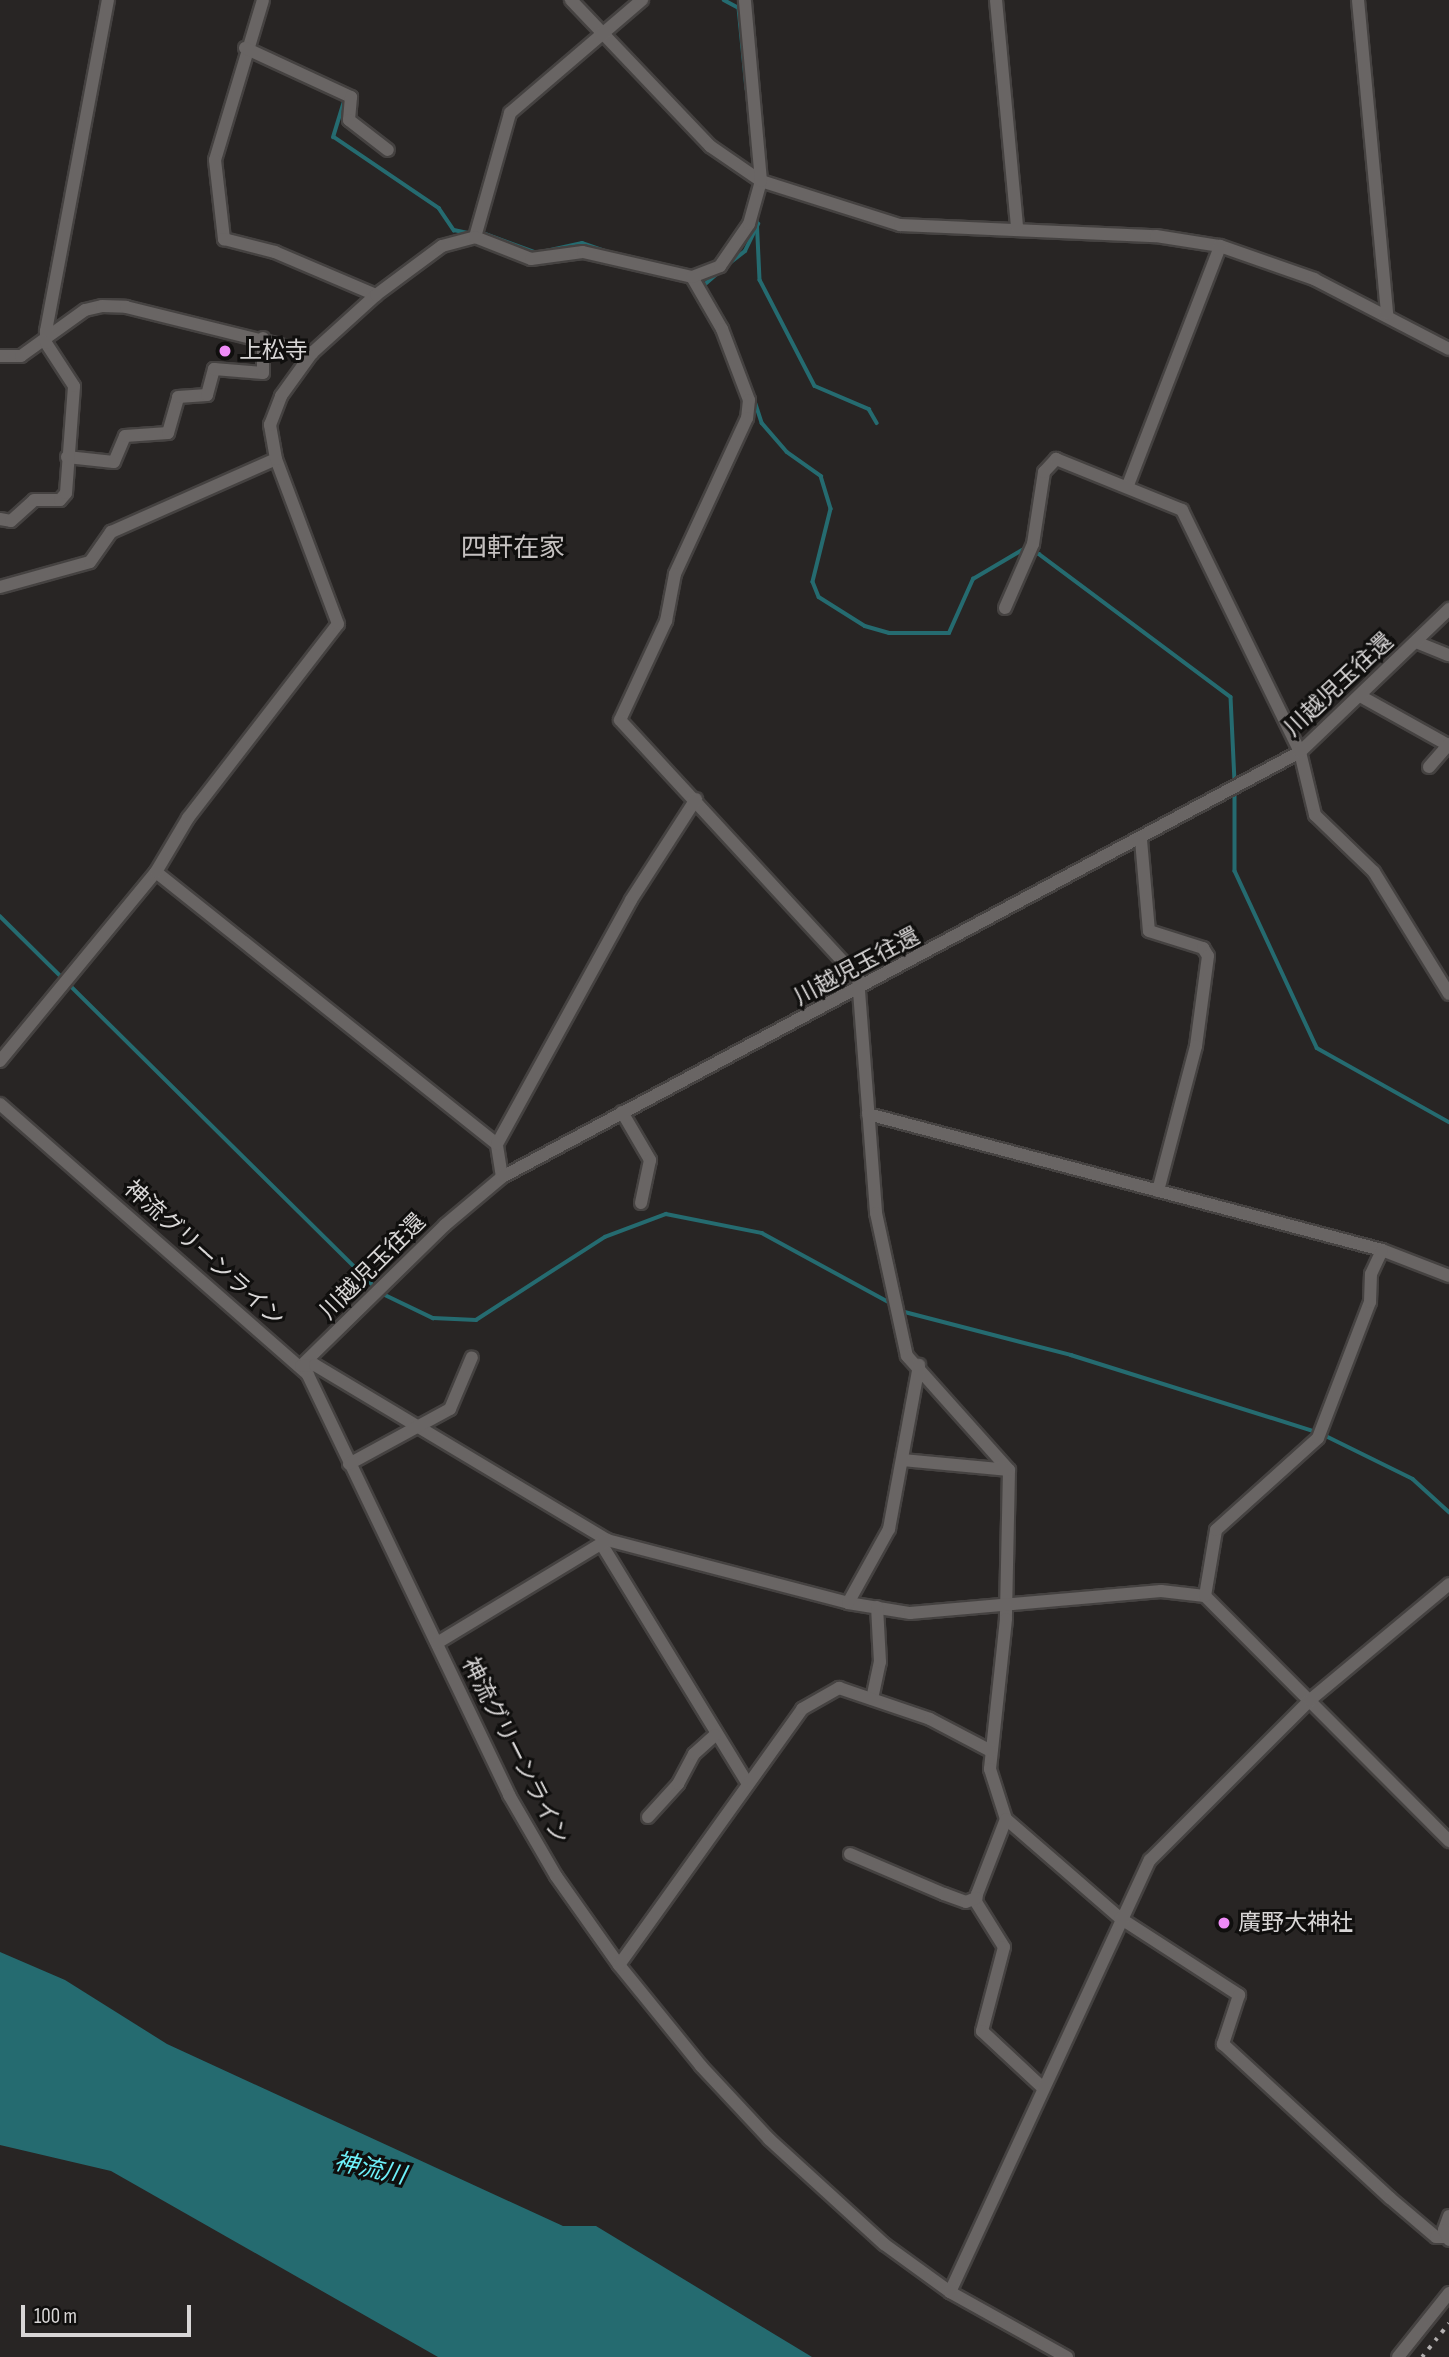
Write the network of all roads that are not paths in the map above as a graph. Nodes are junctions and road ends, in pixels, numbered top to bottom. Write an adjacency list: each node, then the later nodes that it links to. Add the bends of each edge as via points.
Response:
1 (108, 0): 19 (street)
2 (263, 0): 9 (street)
3 (571, 0): 8 (street)
4 (642, 0): 8 (street)
5 (745, 0): 11 (street)
6 (996, 0): 12 (street)
7 (1358, 0): 17 (street)
8 (604, 35): 11 (street, via 710,146); 13 (street, via 510,113)
9 (245, 48): 10 (street, via 351,97 349,120); 16 (street, via 215,160 224,239 275,252)
10 (388, 150)
11 (761, 181): 12 (street, via 900,225); 15 (street, via 749,224 734,248 720,265)
12 (1017, 227): 14 (street, via 1156,236)
13 (475, 237): 15 (street, via 531,259 583,252); 16 (street, via 442,246)
14 (1220, 246): 17 (street, via 1314,279); 25 (street)
15 (692, 277): 36 (street, via 722,329 749,400 747,418 675,574 666,621 620,720)
16 (376, 295): 21 (street)
17 (1387, 314): 20 (street)
18 (263, 338): 19 (street, via 102,306 85,310); 21 (street); 23 (street, via 263,373 214,369 207,395 178,397 168,433 125,436 114,462)
19 (46, 342): 22 (street, via 21,356); 23 (street, via 74,386)
20 (1449, 349)
21 (312, 354): 24 (street, via 273,410)
22 (0, 356)
23 (67, 457): 26 (street, via 66,493 60,500 34,500 11,521)
24 (276, 459): 27 (street, via 111,532 90,562); 38 (street, via 338,624 188,818)
25 (1128, 485): 28 (street, via 1056,458 1044,471 1033,544); 34 (street, via 1182,510)
26 (0, 519)
27 (0, 587)
28 (1005, 608)
29 (1449, 609): 30 (street)
30 (1416, 642): 31 (street, 川越児玉往還); 32 (street, 川越児玉往還)
31 (1449, 655)
32 (1362, 698): 33 (street); 34 (street, 川越児玉往還)
33 (1449, 744): 35 (street)
34 (1300, 751): 37 (street, 川越児玉往還); 40 (street, via 1315,815 1374,872)
35 (1429, 767)
36 (696, 799): 39 (street, via 858,978); 45 (street, via 631,900)
37 (1141, 840): 39 (street, 川越児玉往還); 47 (street, via 1149,931 1203,948 1208,957 1196,1046)
38 (156, 872): 41 (street); 45 (street)
39 (862, 990): 43 (street, 川越児玉往還); 44 (street)
40 (1449, 994)
41 (0, 1061)
42 (0, 1104): 53 (street, 神流グリーンライン)
43 (622, 1112): 46 (street, 川越児玉往還); 48 (street, via 650,1160)
44 (868, 1114): 47 (street); 52 (street, via 876,1213 907,1356)
45 (498, 1144): 46 (street)
46 (502, 1177): 53 (street, 川越児玉往還, via 444,1225)
47 (1158, 1191): 49 (street)
48 (641, 1203)
49 (1382, 1250): 50 (street); 60 (street, via 1371,1274 1370,1302 1318,1438 1216,1530)
50 (1449, 1276)
51 (472, 1357): 54 (street, via 450,1409)
52 (919, 1365): 55 (street); 57 (street)
53 (301, 1366): 54 (street, via 315,1365); 56 (street, 神流グリーンライン)
54 (420, 1429): 56 (street); 58 (street)
55 (902, 1460): 57 (street); 61 (street, via 889,1529)
56 (349, 1464): 64 (street, 神流グリーンライン)
57 (1009, 1470): 62 (street)
58 (605, 1543): 61 (street); 64 (street); 67 (street)
59 (1449, 1584): 66 (street)
60 (1205, 1596): 62 (street, via 1161,1591); 66 (street)
61 (848, 1603): 63 (street)
62 (1006, 1603): 63 (street, via 910,1613); 68 (street)
63 (877, 1607): 65 (street, via 880,1662)
64 (437, 1643): 76 (street, 神流グリーンライン, via 509,1795 556,1876)
65 (872, 1699): 68 (street, via 930,1719); 69 (street, via 839,1688 802,1709)
66 (1310, 1700): 72 (street); 75 (street, via 1150,1860)
67 (715, 1734): 69 (street); 70 (street)
68 (991, 1751): 71 (street, via 990,1769)
69 (748, 1784): 76 (street)
70 (648, 1817)
71 (1006, 1819): 74 (street); 75 (street)
72 (1449, 1840)
73 (850, 1854): 74 (street, via 966,1902)
74 (976, 1898): 77 (street, via 1004,1947 982,2031 985,2039)
75 (1120, 1918): 77 (street); 79 (street, via 1240,1995 1223,2044 1399,2206 1436,2237)
76 (618, 1965): 80 (street, 神流グリーンライン, via 769,2139 884,2245)
77 (1042, 2088): 80 (street)
78 (1449, 2216): 79 (street)
79 (1448, 2238)
80 (950, 2292): 82 (street, 神流グリーンライン)
81 (1449, 2293): 83 (street)
82 (1067, 2357)
83 (1398, 2357)

